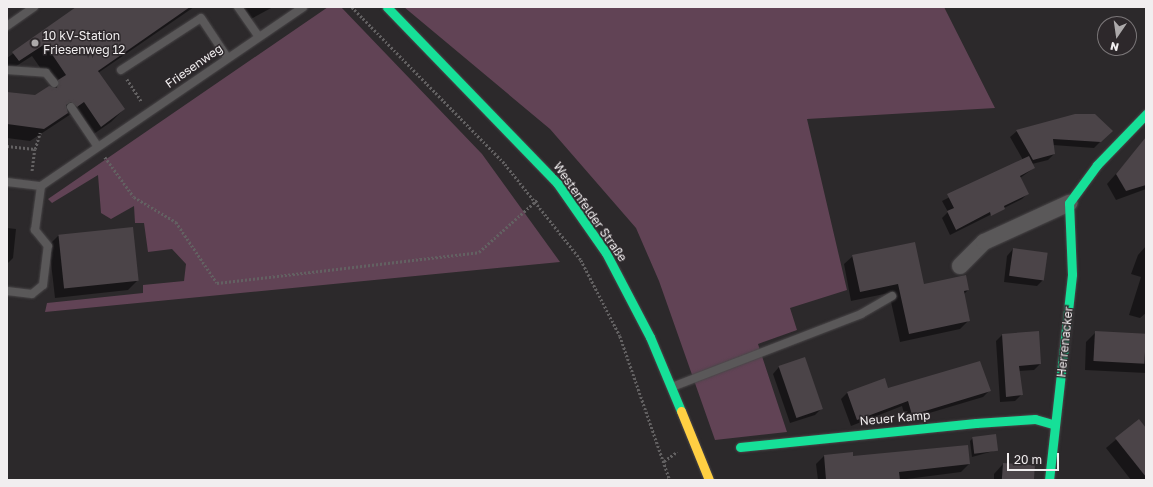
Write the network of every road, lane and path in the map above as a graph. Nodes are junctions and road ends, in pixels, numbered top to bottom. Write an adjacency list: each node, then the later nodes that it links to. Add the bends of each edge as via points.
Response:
1 (34, 7): 6 (lane)
2 (238, 7): 7 (lane)
3 (304, 7): 7 (lane, Friesenweg)
4 (352, 7): 22 (path)
5 (387, 7): 27 (street, Westenfelder Straße, via 557,183 628,292)
6 (7, 26)
7 (258, 36): 8 (lane, Friesenweg)
8 (227, 57): 10 (lane, via 201,18); 17 (lane, Friesenweg)
9 (7, 70): 11 (lane, via 46,73)
10 (121, 70): 12 (path)
11 (54, 83)
12 (139, 97)
13 (71, 107): 17 (lane)
14 (1146, 114): 23 (street, via 1097,165)
15 (40, 133): 18 (path)
16 (7, 146): 18 (path)
17 (98, 147): 21 (lane, Friesenweg); 22 (path, via 134,198 176,222 217,283 479,252)
18 (35, 149): 20 (path)
19 (7, 182): 20 (lane)
20 (31, 185): 21 (lane)
21 (41, 186): 25 (lane, via 35,230 48,246 43,285 32,294)
22 (537, 200): 31 (path, via 581,260 602,297 637,379)
23 (1068, 203): 24 (street, via 984,242); 28 (street, Herrenacker, via 1073,235 1072,274 1059,405)
24 (960, 266)
25 (7, 291)
26 (892, 296): 27 (lane, via 861,314)
27 (671, 387): 30 (street, Westenfelder Straße); 32 (street, Westenfelder Straße)
28 (1053, 424): 29 (street, Neuer Kamp, via 1035,419 976,423); 33 (street, Herrenacker)
29 (740, 447)
30 (694, 473)
31 (670, 480)
32 (709, 480)
33 (1049, 480)

